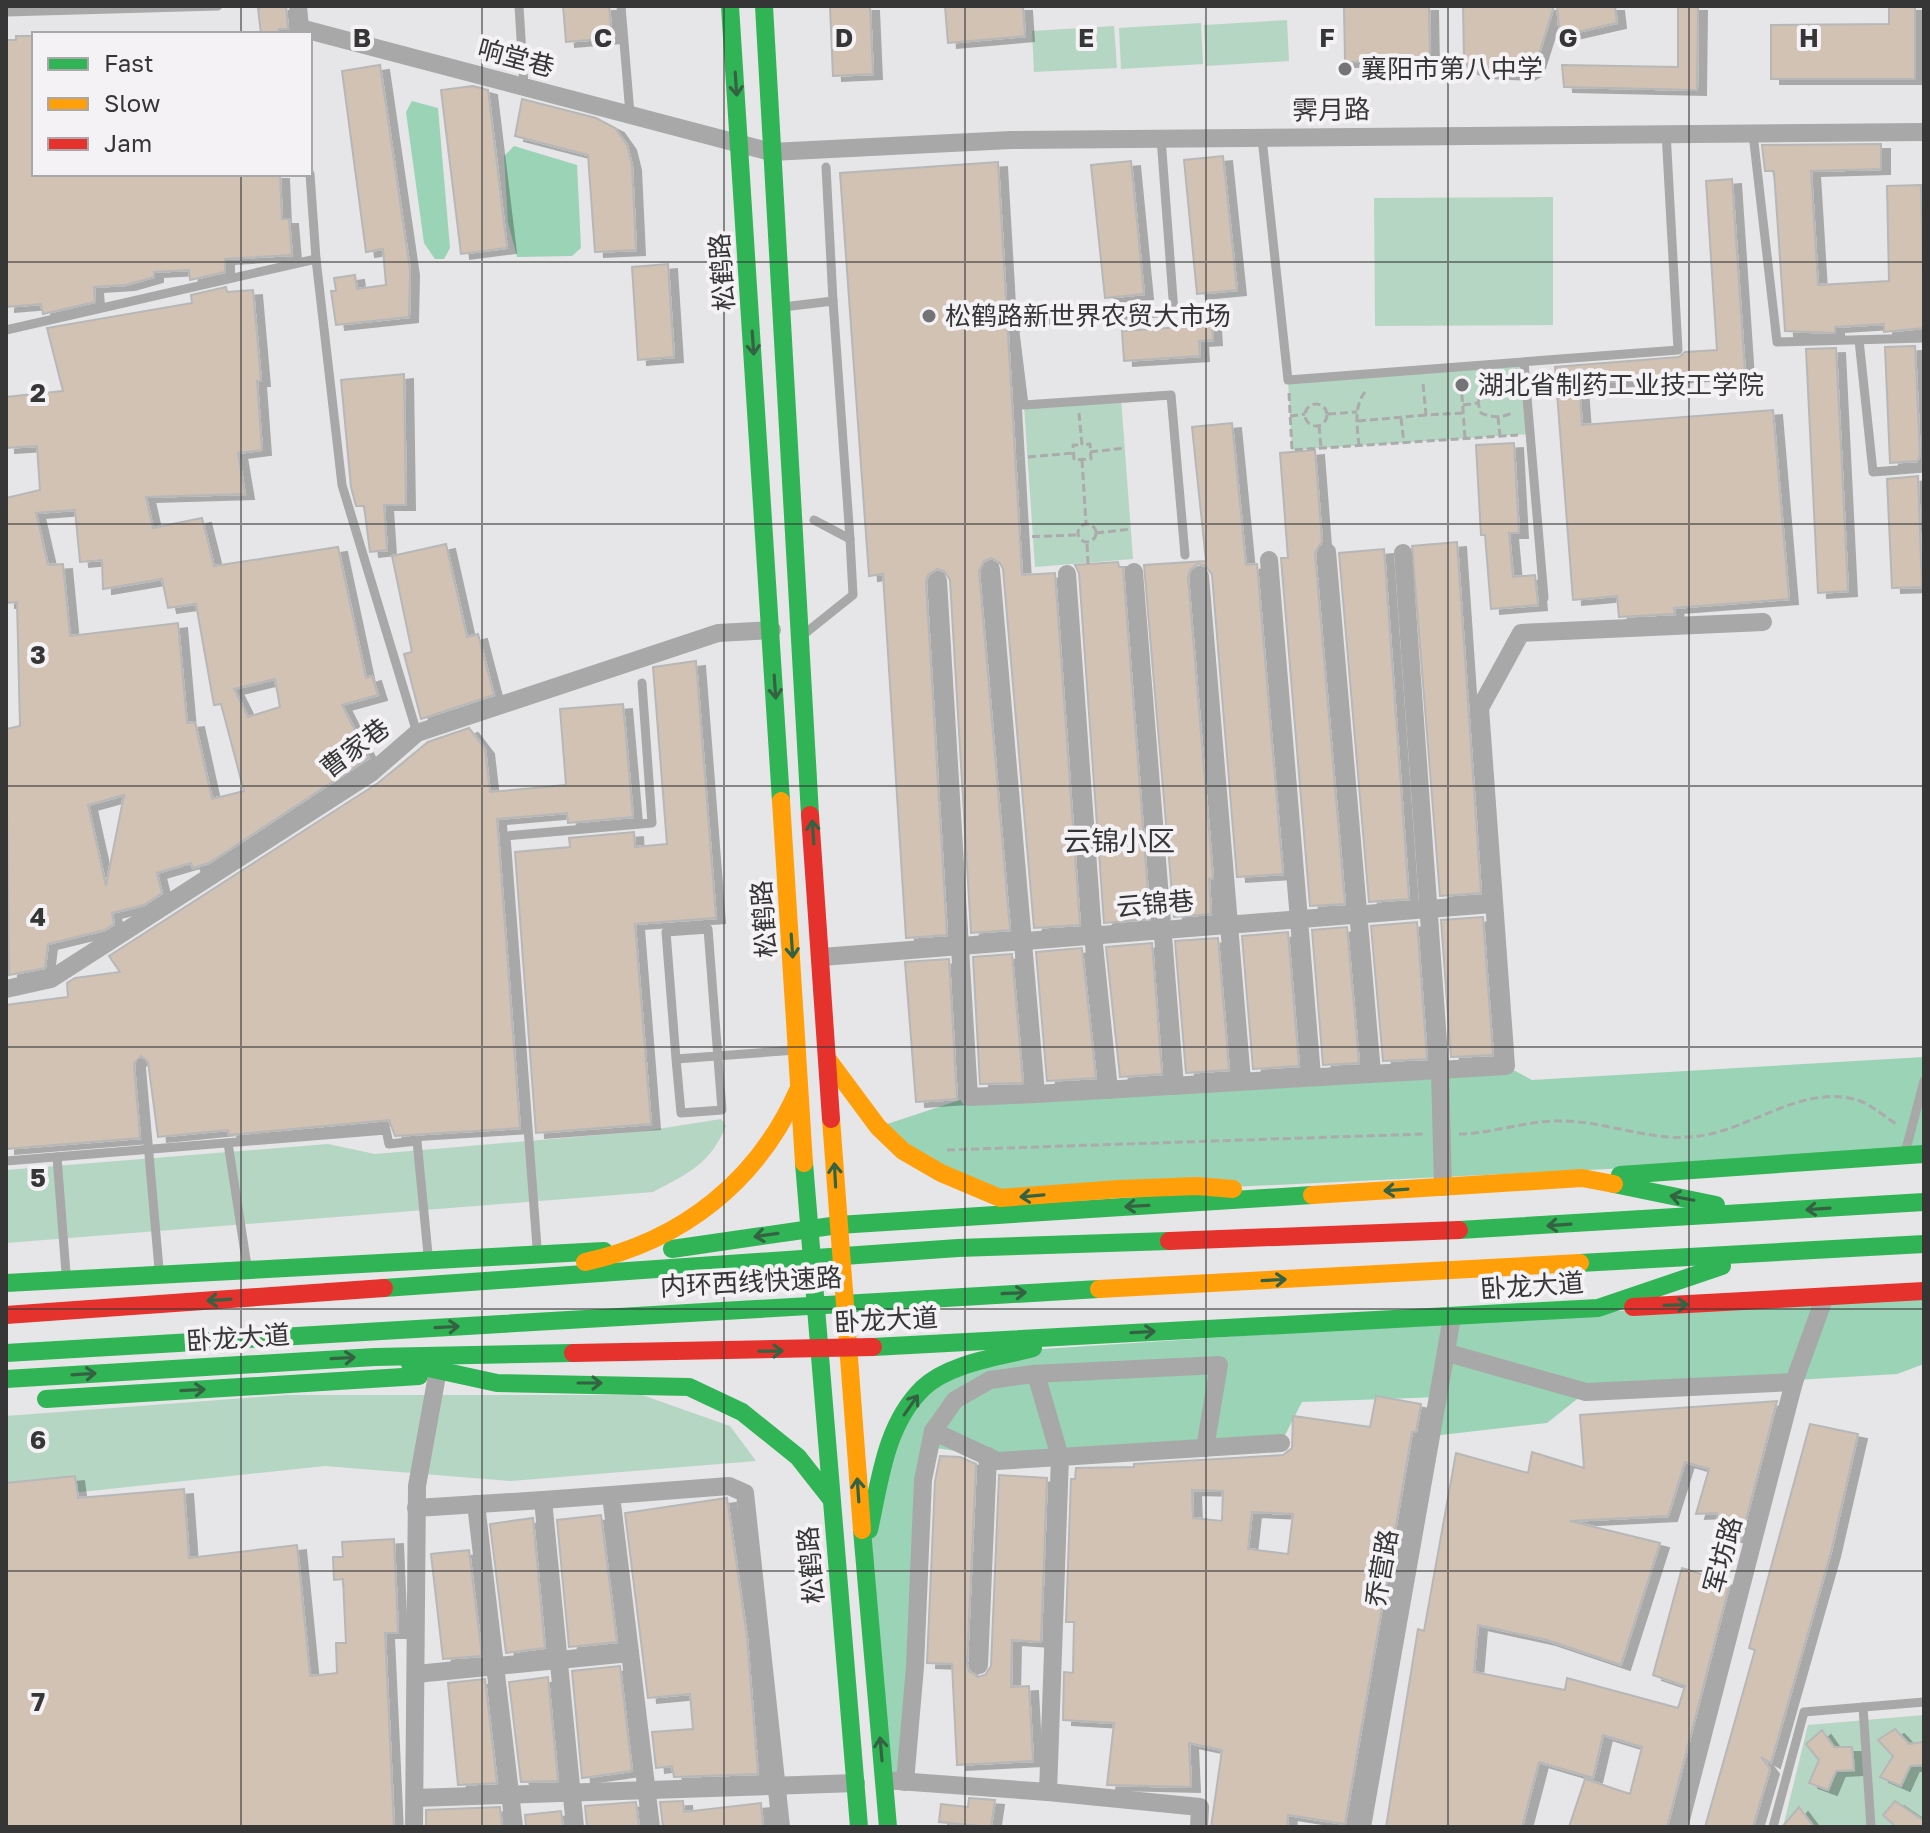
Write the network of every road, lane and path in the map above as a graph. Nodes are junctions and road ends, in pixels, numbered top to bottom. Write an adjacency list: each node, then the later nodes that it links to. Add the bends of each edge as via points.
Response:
1 (218, 6): 7 (lane)
2 (298, 6): 8 (street, 响堂巷)
3 (519, 6): 10 (lane)
4 (621, 6): 11 (lane)
5 (730, 6): 17 (main road, 松鹤路, one-way to 17)
6 (764, 6): 18 (main road, 松鹤路)
7 (6, 12)
8 (300, 31)
9 (312, 34): 10 (street, 响堂巷)
10 (524, 87): 11 (street, 响堂巷)
11 (630, 114): 17 (street, 响堂巷)
12 (1666, 132): 13 (street, 霁月路); 15 (street, 霁月路); 27 (lane, via 1678,350)
13 (1753, 132): 14 (street, 霁月路); 26 (lane, via 1777,342)
14 (1924, 132)
15 (1262, 137): 16 (street, 霁月路); 29 (lane)
16 (1161, 138): 18 (street, 霁月路); 32 (lane, via 1174,312 1019,322 1015,332 1024,405)
17 (740, 143): 18 (street, 霁月路); 78 (main road, 松鹤路, one-way to 78)
18 (771, 152): 23 (main road, 松鹤路)
19 (826, 167): 22 (lane)
20 (310, 176): 21 (lane)
21 (316, 259): 24 (lane); 81 (lane, via 342,485)
22 (833, 301): 23 (lane); 64 (lane)
23 (778, 307): 79 (main road, 松鹤路)
24 (6, 330)
25 (1924, 338): 26 (lane)
26 (1859, 340): 57 (lane, via 1873,472)
27 (1524, 362): 28 (lane); 45 (lane)
28 (1460, 367): 29 (lane); 34 (path)
29 (1288, 380): 40 (path)
30 (1423, 382): 39 (path)
31 (1369, 388): 35 (path, via 1358,400)
32 (1078, 402): 49 (path); 68 (lane, via 1171,395)
33 (1478, 403): 34 (path); 42 (path, via 1481,413); 42 (path, via 1487,388 1511,389 1517,400 1514,412)
34 (1463, 405): 36 (path)
35 (1357, 412): 38 (path); 43 (path)
36 (1463, 413): 39 (path); 47 (path)
37 (1305, 414): 38 (path, via 1317,404); 40 (path); 44 (path, via 1309,424)
38 (1327, 414): 44 (path)
39 (1426, 415): 41 (path)
40 (1290, 416): 52 (path, via 1292,450)
41 (1401, 417): 43 (path); 48 (path)
42 (1498, 417): 46 (path)
43 (1357, 421): 50 (path)
44 (1319, 426): 52 (path)
45 (1530, 434): 46 (path); 76 (lane)
46 (1500, 436): 47 (path)
47 (1465, 438): 48 (path)
48 (1404, 443): 50 (path)
49 (1082, 445): 53 (path, via 1090,444); 54 (path, via 1073,445)
50 (1359, 446): 52 (path)
51 (1125, 448): 53 (path)
52 (1321, 448)
53 (1090, 452): 56 (path, via 1091,459)
54 (1074, 453): 55 (path); 56 (path, via 1074,460)
55 (1016, 458)
56 (1082, 460): 59 (path)
57 (1924, 468)
58 (814, 520): 64 (lane)
59 (1086, 523): 61 (path); 62 (path)
60 (1131, 529): 61 (path)
61 (1096, 533): 65 (path)
62 (1077, 535): 63 (path); 65 (path)
63 (1020, 537)
64 (850, 539): 79 (lane, via 853,595)
65 (1087, 542): 70 (path)
66 (1327, 552): 84 (street)
67 (1403, 553): 83 (street)
68 (1185, 555)
69 (1269, 560): 85 (street)
70 (1088, 564)
71 (991, 570): 89 (street)
72 (1134, 572): 87 (street)
73 (1067, 574): 88 (street)
74 (1200, 576): 86 (street)
75 (938, 581): 90 (street)
76 (1544, 598)
77 (1763, 622): 82 (street, via 1521,633 1480,708)
78 (772, 630): 81 (street, 曹家巷, via 718,633); 93 (main road, 松鹤路, one-way to 93)
79 (800, 637): 91 (main road, 松鹤路, one-way to 79)
80 (642, 683): 132 (lane, via 652,823 506,836)
81 (417, 733): 92 (street, 曹家巷, via 371,773 51,979)
82 (1492, 904): 83 (street, 云锦巷); 98 (street, via 1506,1066)
83 (1428, 909): 84 (street, 云锦巷); 98 (street)
84 (1358, 915): 85 (street, 云锦巷); 99 (street)
85 (1298, 919): 86 (street, 云锦巷); 100 (street)
86 (1227, 925): 87 (street, 云锦巷); 101 (street)
87 (1165, 930): 88 (street, 云锦巷); 104 (street)
88 (1093, 935): 89 (street, 云锦巷); 105 (street)
89 (1023, 941): 90 (street, 云锦巷); 106 (street)
90 (961, 946): 91 (street, 云锦巷); 106 (street, via 969,1097)
91 (822, 957): 96 (main road, 松鹤路)
92 (6, 989)
93 (799, 1050): 94 (lane); 103 (main road, 松鹤路)
94 (717, 1056): 95 (lane); 95 (lane, via 722,1110 681,1113); 95 (lane, via 708,929 666,932)
95 (676, 1059)
96 (829, 1061): 119 (main road, one-way to 96, via 1197,1186 1000,1198 903,1151 878,1127); 123 (main road, 松鹤路, one-way to 96)
97 (141, 1063): 110 (lane)
98 (1440, 1070): 99 (street); 107 (street)
99 (1372, 1073): 100 (street)
100 (1312, 1076): 101 (street)
101 (1242, 1081): 104 (street)
102 (1924, 1081): 108 (lane)
103 (801, 1083): 124 (main road, 松鹤路); 131 (main road, via 770,1146 729,1189 670,1227 603,1260)
104 (1175, 1086): 105 (street)
105 (1109, 1090): 106 (street)
106 (1036, 1094)
107 (1442, 1134): 108 (path, via 1560,1120 1656,1138 1700,1136 1823,1097 1858,1100); 111 (path); 117 (street)
108 (1912, 1134): 112 (lane)
109 (228, 1143): 110 (lane); 134 (lane, via 386,1130 389,1144 417,1141); 137 (lane)
110 (148, 1150): 114 (lane); 135 (lane)
111 (946, 1150)
112 (1905, 1153): 113 (main road); 116 (main road)
113 (1924, 1154)
114 (57, 1157): 115 (lane); 139 (lane)
115 (6, 1161)
116 (1582, 1178): 117 (main road, 卧龙大道); 122 (main road, 卧龙大道, one-way to 116)
117 (1443, 1187): 119 (main road, 卧龙大道, one-way to 119)
118 (1924, 1188): 121 (main road)
119 (1305, 1196): 123 (main road, 卧龙大道, one-way to 123)
120 (1924, 1202): 121 (main road, 卧龙大道)
121 (1849, 1207): 122 (main road, 卧龙大道, one-way to 122)
122 (1758, 1213): 125 (main road, 卧龙大道, one-way to 125)
123 (838, 1225): 124 (main road, 卧龙大道); 147 (main road, 松鹤路)
124 (808, 1229): 131 (main road, 卧龙大道, one-way to 131); 148 (main road, 松鹤路)
125 (1499, 1229): 127 (main road, 内环西线快速路)
126 (1924, 1244): 128 (main road, 卧龙大道)
127 (958, 1248): 135 (main road, via 789,1261 648,1249); 144 (main road, 内环西线快速路, one-way to 144)
128 (1853, 1249): 129 (main road, 卧龙大道); 130 (main road)
129 (1759, 1254): 133 (main road, 卧龙大道); 143 (main road, 卧龙大道)
130 (1924, 1261)
131 (558, 1266): 132 (main road, 卧龙大道)
132 (539, 1267): 134 (main road, 卧龙大道)
133 (1500, 1268): 141 (main road, 内环西线快速路, one-way to 133)
134 (430, 1273): 137 (main road, 卧龙大道)
135 (159, 1282): 136 (main road); 137 (main road, 卧龙大道); 139 (main road, 卧龙大道)
136 (6, 1283)
137 (250, 1283)
138 (1924, 1291): 142 (main road)
139 (67, 1293): 140 (main road, 卧龙大道)
140 (6, 1296)
141 (962, 1296): 149 (main road, 内环西线快速路, one-way to 141); 156 (main road, one-way to 141, via 653,1362 783,1327)
142 (1824, 1299): 143 (main road, one-way to 142); 155 (street, 军坊路)
143 (1598, 1308): 145 (main road, 卧龙大道)
144 (6, 1315)
145 (1452, 1317): 146 (main road, 卧龙大道, one-way to 145); 150 (street, 乔营路)
146 (1105, 1333): 147 (main road, 卧龙大道); 167 (main road, one-way to 146, via 890,1436 924,1387 958,1369 1014,1351)
147 (848, 1348): 148 (main road, 卧龙大道); 167 (main road, 松鹤路, one-way to 147)
148 (819, 1349): 151 (main road, 卧龙大道, one-way to 148); 163 (main road, 松鹤路)
149 (6, 1353)
150 (1448, 1353): 155 (street, via 1586,1392); 192 (street, 乔营路)
151 (375, 1357): 152 (main road); 154 (main road, 卧龙大道, one-way to 151)
152 (438, 1370): 163 (main road, one-way to 163, via 497,1383 689,1387 742,1412 798,1457); 166 (street)
153 (1036, 1374): 157 (street, via 990,1380 955,1400); 159 (street, via 1219,1365); 161 (street)
154 (6, 1379)
155 (1794, 1382): 193 (street, 军坊路)
156 (31, 1400)
157 (933, 1431): 160 (street); 176 (street, via 923,1480)
158 (1281, 1443): 159 (street)
159 (1205, 1448): 161 (street)
160 (988, 1456): 161 (street, via 997,1461); 170 (street)
161 (1060, 1457): 181 (street)
162 (611, 1495): 164 (street); 168 (street); 178 (street, via 729,1486 745,1493)
163 (831, 1499): 177 (main road, 松鹤路)
164 (543, 1500): 165 (street); 169 (street)
165 (476, 1504): 166 (street); 171 (street)
166 (416, 1508): 172 (street)
167 (863, 1557): 175 (main road, 松鹤路, one-way to 167)
168 (630, 1653): 169 (street); 179 (street)
169 (558, 1660): 171 (street); 180 (street)
170 (979, 1665)
171 (495, 1666): 172 (street); 182 (street)
172 (416, 1674): 183 (street)
173 (1924, 1702): 174 (lane)
174 (1863, 1707): 194 (lane, via 1804,1712); 195 (lane)
175 (884, 1780): 176 (street); 190 (main road, 松鹤路)
176 (905, 1782): 181 (street)
177 (856, 1783): 178 (street); 189 (main road, 松鹤路)
178 (777, 1786): 179 (street); 188 (street)
179 (646, 1790): 180 (street); 187 (street)
180 (571, 1792): 182 (street); 186 (street)
181 (1048, 1792): 191 (street, via 1200,1807)
182 (510, 1795): 183 (street); 185 (street)
183 (415, 1798): 184 (street)
184 (414, 1827)
185 (514, 1827)
186 (575, 1827)
187 (651, 1827)
188 (781, 1827)
189 (859, 1827)
190 (888, 1827)
191 (1199, 1827)
192 (1362, 1827)
193 (1679, 1827)
194 (1773, 1827)
195 (1871, 1827)

